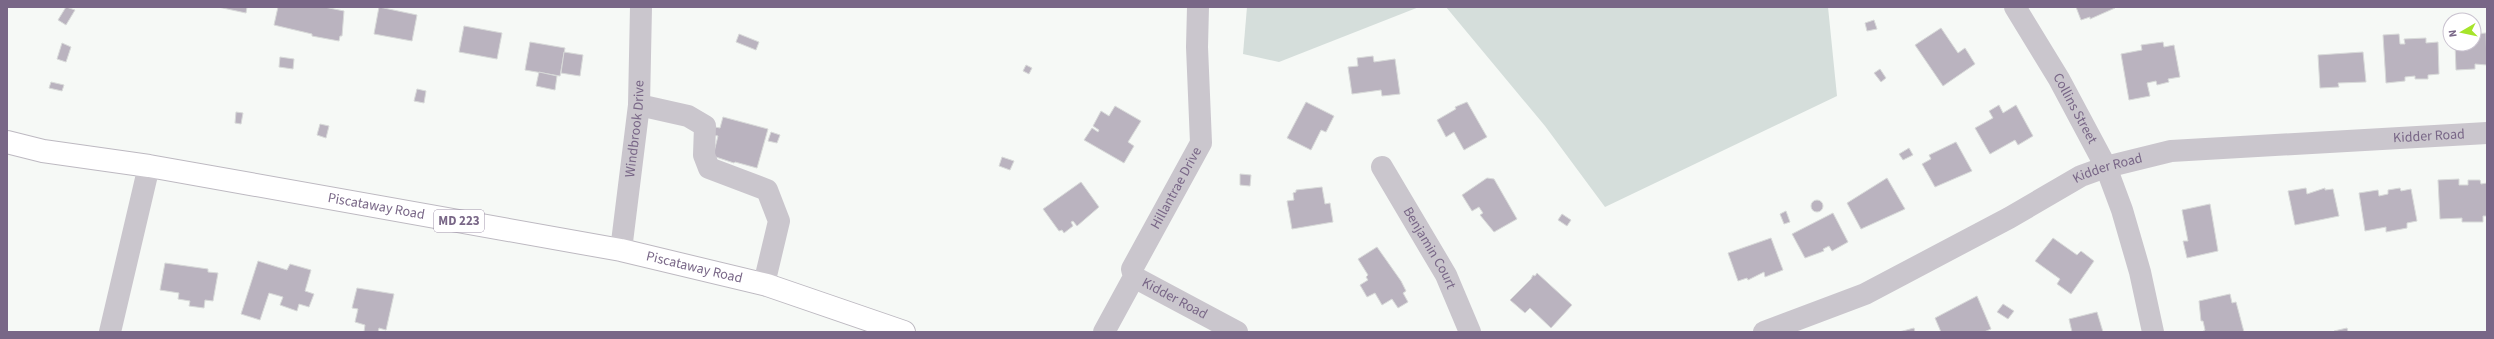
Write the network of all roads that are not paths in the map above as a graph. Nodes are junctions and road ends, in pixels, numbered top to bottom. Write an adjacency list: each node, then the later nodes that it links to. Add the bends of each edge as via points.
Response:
1 (639, 7): 4 (street, Windbrook Drive)
2 (1198, 7): 11 (street, Hillantrae Drive, via 1197,47 1202,142 1132,269)
3 (2015, 7): 9 (street, Collins Street, via 2059,79)
4 (639, 105): 10 (street, Windbrook Drive); 12 (street, via 688,116 705,126 704,155 709,168 767,190 779,221)
5 (2487, 133): 9 (street, Kidder Road, via 2171,151)
6 (7, 142): 7 (main road, Piscataway Road / MD 223, via 43,151)
7 (149, 166): 10 (main road, Piscataway Road / MD 223); 13 (street)
8 (1382, 167): 17 (street, Benjamin Court, via 1446,275)
9 (2106, 167): 18 (street, Kidder Road, via 2075,179 2009,218 1865,294); 19 (street, Collins Street, via 2140,272)
10 (621, 250): 12 (main road, Piscataway Road / MD 223)
11 (1134, 276): 15 (street, Hillantrae Drive); 16 (street, Kidder Road)
12 (764, 284): 14 (main road, Piscataway Road / MD 223)
13 (110, 332)
14 (904, 332)
15 (1104, 332)
16 (1237, 332)
17 (1470, 332)
18 (1764, 332)
19 (2153, 332)

